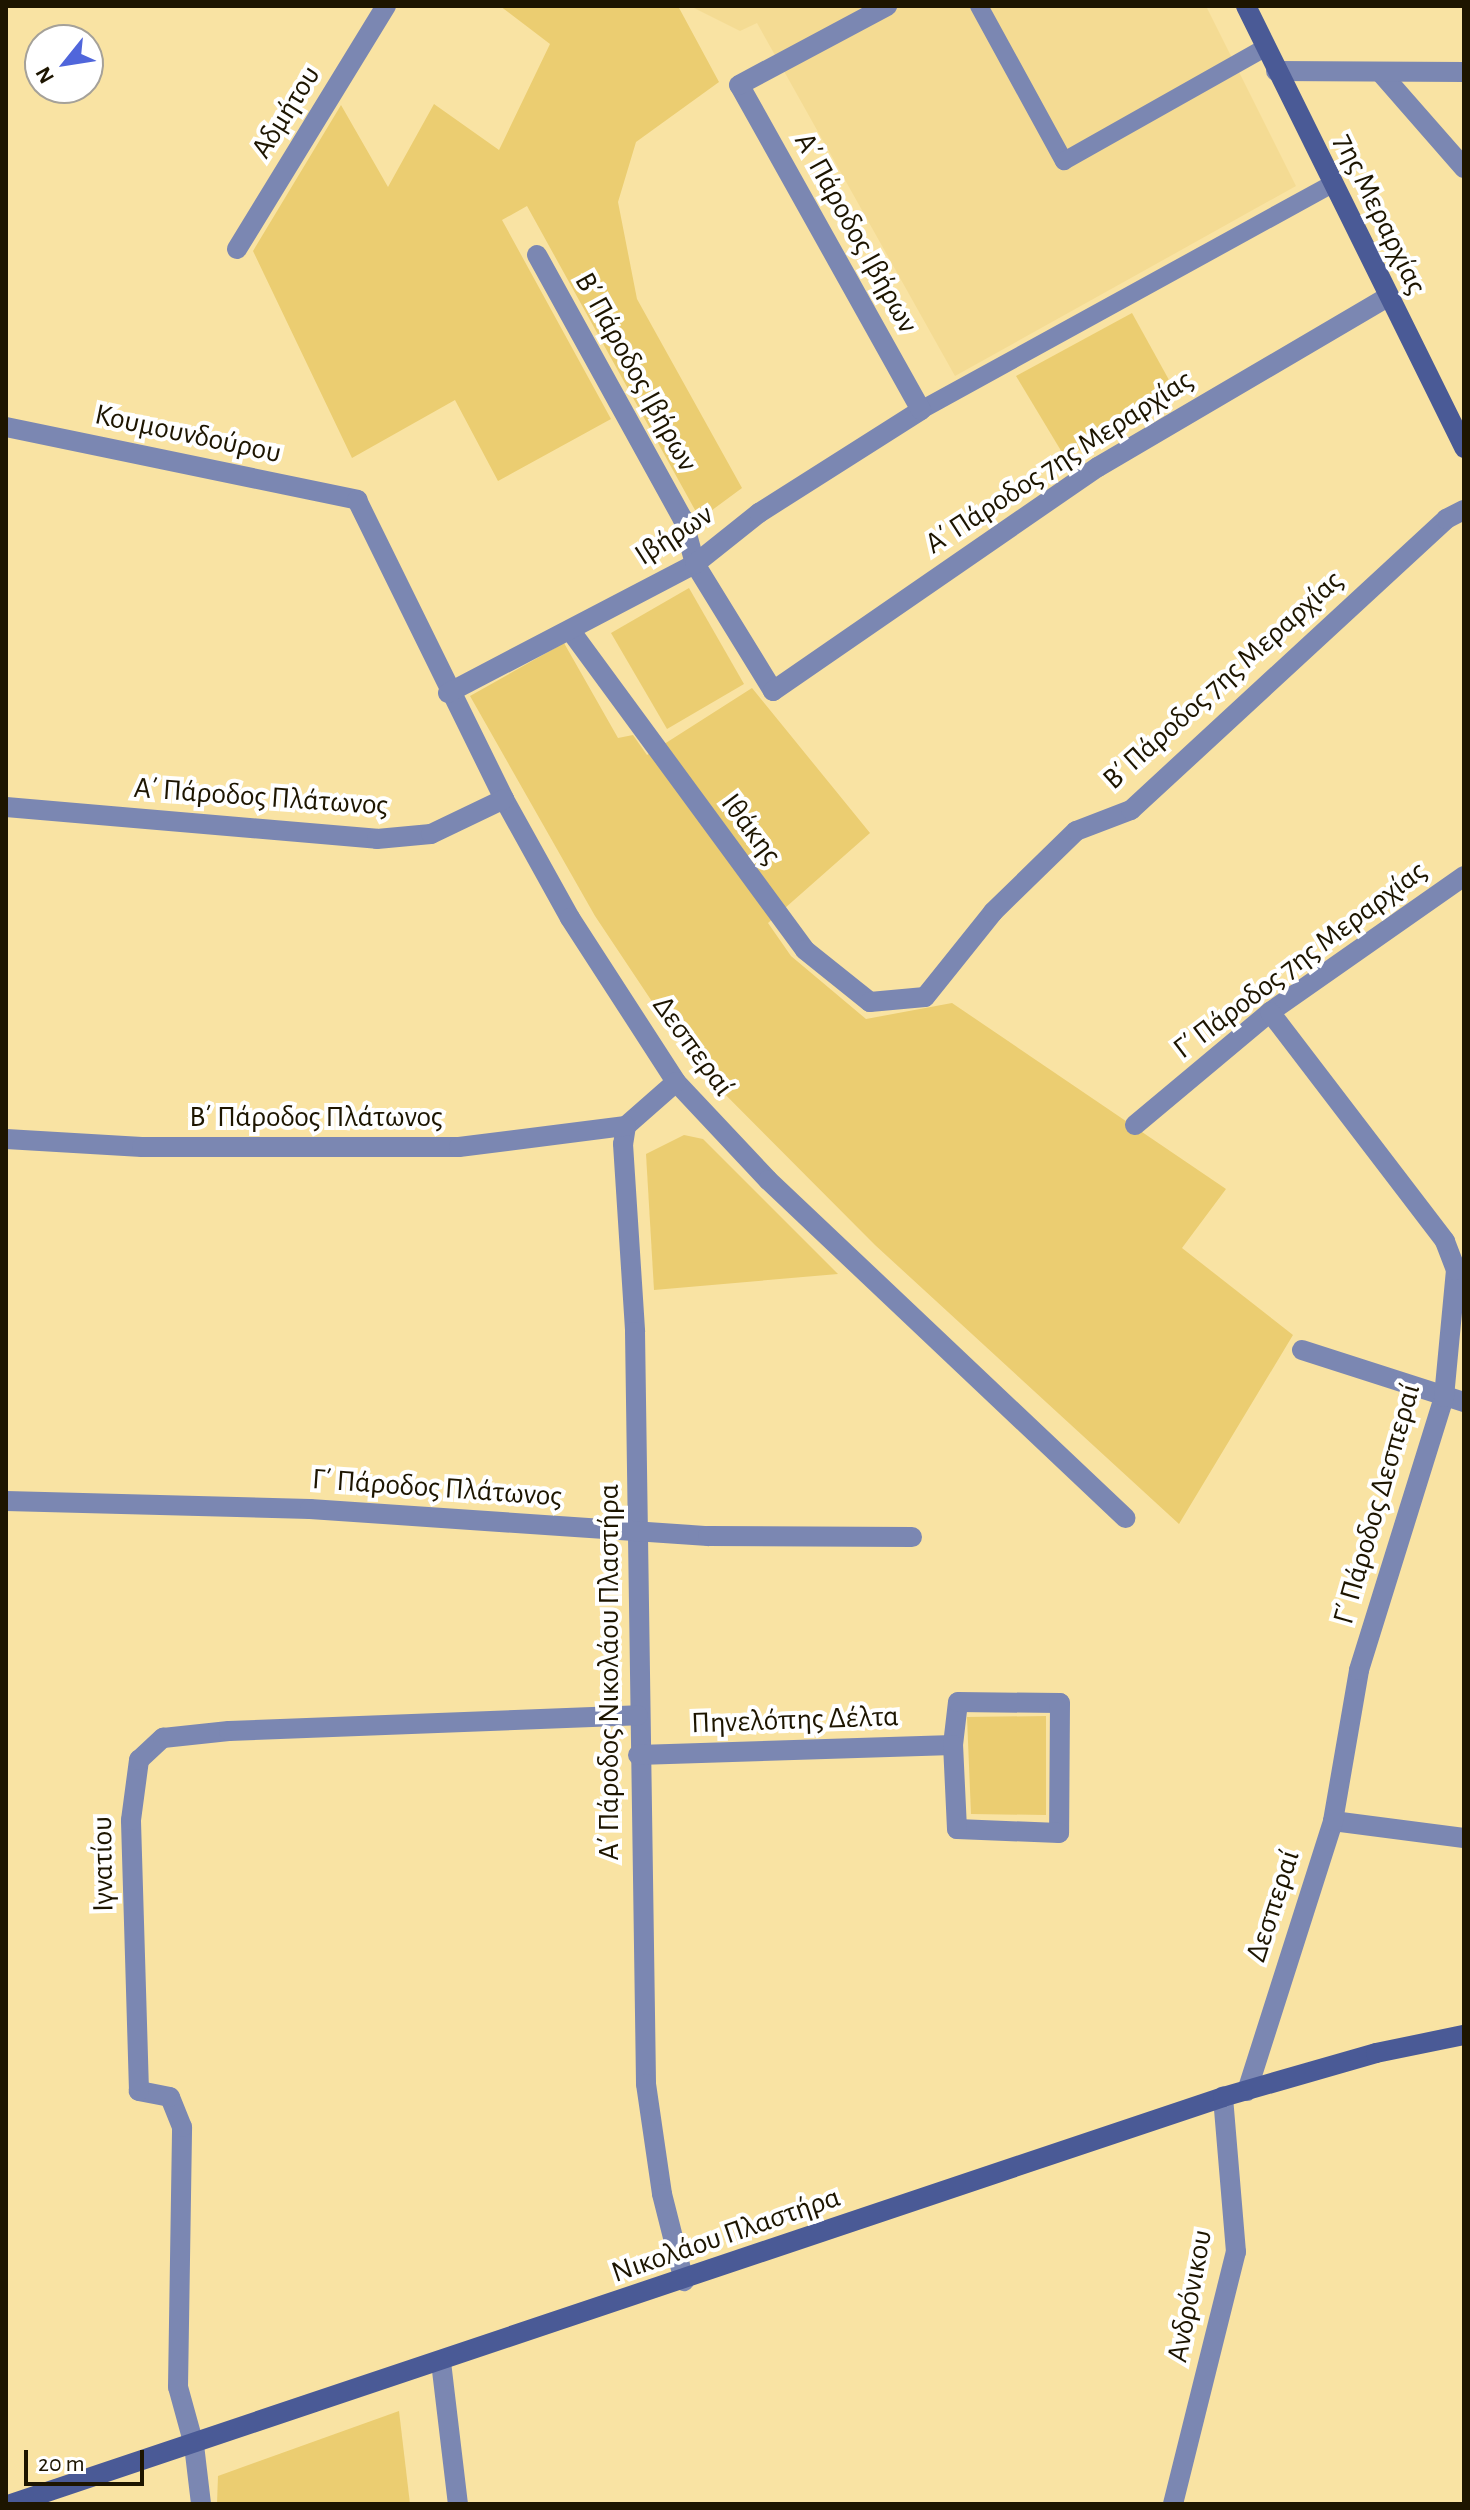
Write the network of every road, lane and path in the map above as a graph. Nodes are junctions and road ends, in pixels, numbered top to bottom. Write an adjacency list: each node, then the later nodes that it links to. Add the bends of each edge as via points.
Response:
1 (386, 6): 11 (street, Αδμήτου)
2 (887, 6): 14 (street, Α΄ Πάροδος Ιβήρων, via 739,85)
3 (979, 6): 5 (lane, via 1064,161)
4 (1246, 6): 5 (main road, 7ης Μεραρχίας)
5 (1266, 47): 6 (main road, 7ης Μεραρχίας)
6 (1276, 71): 7 (street); 10 (main road, 7ης Μεραρχίας)
7 (1380, 72): 8 (street); 9 (street)
8 (1464, 72)
9 (1464, 168)
10 (1332, 184): 13 (main road, 7ης Μεραρχίας); 14 (lane)
11 (237, 249)
12 (537, 255): 19 (street, Β΄ Πάροδος Ιβήρων, via 683,519)
13 (1388, 297): 16 (main road, 7ης Μεραρχίας); 21 (street, Α΄ Πάροδος 7ης Μεραρχίας, via 1098,467)
14 (921, 410): 19 (street, Ιβήρων, via 759,513)
15 (6, 427): 17 (street, Κουμουνδούρου)
16 (1464, 448)
17 (357, 500): 22 (street, Δεσπεραί)
18 (1464, 510): 26 (street, Β΄ Πάροδος 7ης Μεραρχίας, via 1446,519 1131,810 1076,831 993,912)
19 (695, 564): 20 (street, Ιβήρων); 21 (street, Β΄ Πάροδος Ιβήρων)
20 (570, 630): 22 (street, Ιβήρων); 26 (street, Ιθάκης, via 805,950 870,1002)
21 (773, 691)
22 (448, 693): 23 (street, Δεσπεραί)
23 (504, 799): 24 (street, Α΄ Πάροδος Πλάτωνος, via 431,834 377,839); 28 (street, Δεσπεραί, via 570,918)
24 (6, 807)
25 (1464, 876): 27 (street, Γ΄ Πάροδος 7ης Μεραρχίας)
26 (925, 997)
27 (1270, 1012): 29 (street, Γ΄ Πάροδος 7ης Μεραρχίας); 33 (street, Γ΄ Πάροδος Δεσπεραί, via 1445,1241 1456,1270)
28 (676, 1082): 30 (street); 35 (street, Δεσπεραί, via 768,1180)
29 (1135, 1125)
30 (626, 1126): 31 (street, Β΄ Πάροδος Πλάτωνος, via 459,1147 142,1147); 36 (street, Α΄ Πάροδος Νικολάου Πλαστήρα)
31 (6, 1139)
32 (1302, 1350): 33 (street)
33 (1454, 1400): 39 (street, Γ΄ Πάροδος Δεσπεραί, via 1359,1670)
34 (6, 1501): 36 (street, Γ΄ Πάροδος Πλάτωνος, via 310,1509)
35 (1126, 1518)
36 (639, 1532): 37 (street, Γ΄ Πάροδος Πλάτωνος); 38 (street, Α΄ Πάροδος Νικολάου Πλαστήρα)
37 (912, 1537)
38 (638, 1715): 41 (street, Α΄ Πάροδος Νικολάου Πλαστήρα); 49 (street, Ιγνατίου, via 229,1731 163,1738 139,1760 131,1820 139,2091 170,2097 182,2127 178,2387)
39 (1346, 1737): 42 (street, Δεσπεραί)
40 (953, 1745): 40 (street, via 958,1702 1060,1703 1059,1833 957,1829); 41 (street, Πηνελόπης Δέλτα)
41 (638, 1755): 47 (street, Α΄ Πάροδος Νικολάου Πλαστήρα, via 646,2084 662,2194)
42 (1333, 1821): 43 (street); 45 (street, Δεσπεραί)
43 (1464, 1838)
44 (1464, 2035): 45 (main road, Νικολάου Πλαστήρα, via 1376,2053)
45 (1247, 2091): 46 (main road, Νικολάου Πλαστήρα)
46 (1223, 2097): 47 (main road, Νικολάου Πλαστήρα); 53 (street, Ανδρόνικου, via 1236,2252)
47 (684, 2281): 48 (main road, Νικολάου Πλαστήρα)
48 (441, 2362): 49 (main road, Νικολάου Πλαστήρα); 52 (street)
49 (194, 2445): 50 (main road, Νικολάου Πλαστήρα); 51 (street)
50 (11, 2504)
51 (201, 2504)
52 (458, 2504)
53 (1173, 2504)

